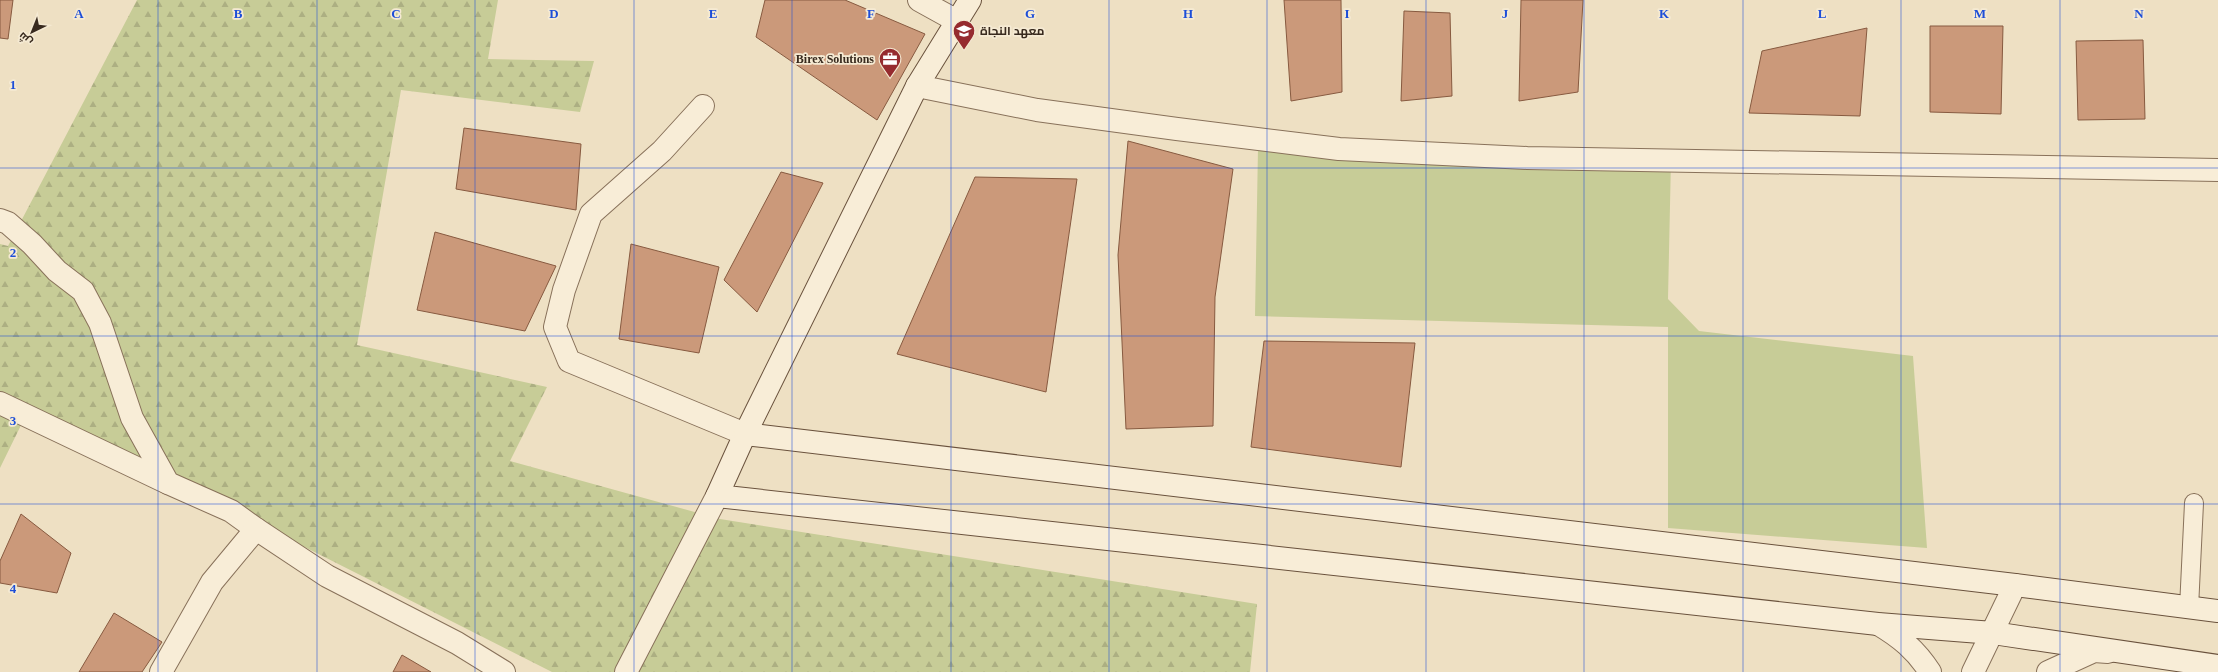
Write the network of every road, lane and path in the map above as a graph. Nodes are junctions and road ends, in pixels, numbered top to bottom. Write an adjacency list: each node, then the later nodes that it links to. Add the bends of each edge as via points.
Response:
1 (919, 0): 3 (street)
2 (970, 0): 3 (street)
3 (956, 21): 4 (street)
4 (917, 86): 6 (street, via 1037,110 1340,149 1535,158); 9 (street)
5 (702, 106): 9 (street, via 662,151 591,214 564,290 555,327 569,361)
6 (2218, 170)
7 (0, 220): 10 (street, via 8,223 57,271 83,291 100,323 132,418)
8 (0, 404): 10 (street)
9 (745, 434): 11 (street); 14 (street)
10 (168, 483): 13 (street, via 231,511)
11 (718, 496): 17 (street); 23 (street)
12 (2194, 503): 15 (lane)
13 (256, 529): 21 (street, via 212,582); 22 (street, via 327,576 457,643)
14 (2015, 585): 15 (street); 18 (street)
15 (2189, 608): 16 (street)
16 (2218, 611)
17 (1878, 624): 18 (street); 24 (street, via 1905,641)
18 (1993, 633): 19 (street); 25 (street)
19 (2121, 652): 20 (street); 26 (street, via 2094,652)
20 (2218, 666)
21 (161, 672)
22 (504, 672)
23 (626, 672)
24 (1930, 672)
25 (1973, 672)
26 (2048, 672)

